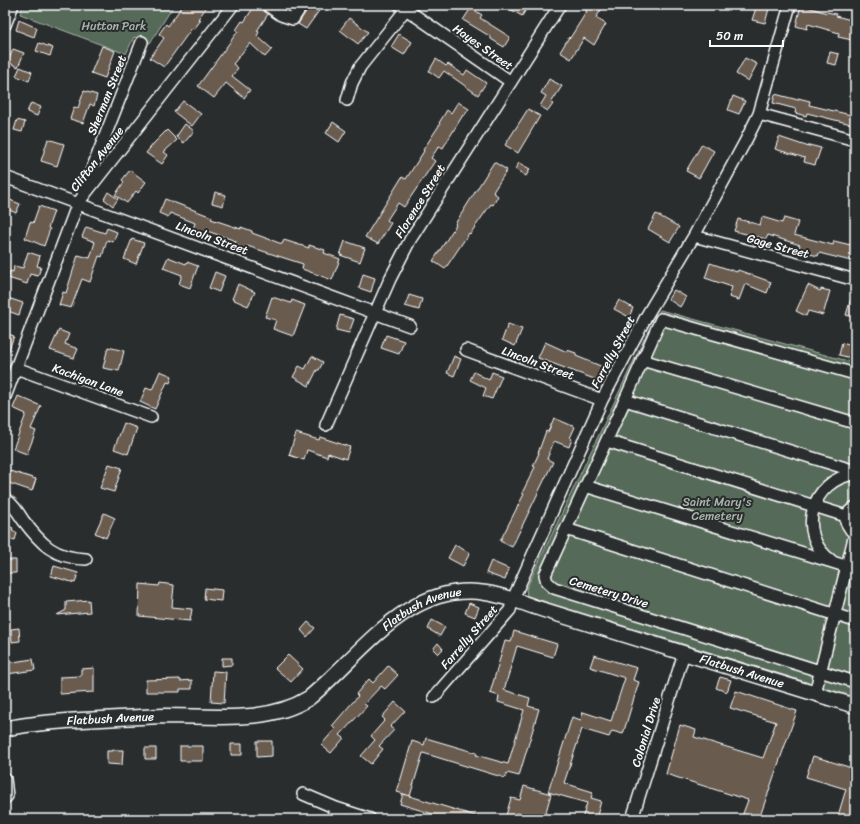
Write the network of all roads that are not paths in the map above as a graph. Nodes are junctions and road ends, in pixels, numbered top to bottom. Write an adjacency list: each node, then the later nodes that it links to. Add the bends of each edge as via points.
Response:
1 (13, 5): 8 (street)
2 (233, 5): 15 (street, Clifton Avenue)
3 (267, 5): 4 (street, via 281,15 293,19)
4 (302, 5)
5 (560, 5): 10 (street, Florence Street)
6 (790, 5): 12 (street, Farrelly Street)
7 (403, 7): 10 (street, Hayes Street); 11 (street, via 360,67)
8 (5, 25)
9 (142, 42): 15 (street, Sherman Street)
10 (512, 82): 18 (street, Florence Street, via 410,240)
11 (347, 100)
12 (758, 114): 13 (street); 16 (street, Farrelly Street)
13 (855, 140)
14 (5, 177): 15 (street, Lincoln Street)
15 (78, 203): 18 (street, Lincoln Street); 22 (street, Clifton Avenue)
16 (694, 236): 17 (street, Gage Street); 25 (street, Farrelly Street, via 647,315)
17 (855, 280)
18 (376, 313): 19 (street, Lincoln Street); 29 (street, Florence Street)
19 (410, 326)
20 (466, 350): 25 (street, Lincoln Street)
21 (642, 360): 23 (street, Cemetery Drive, via 661,320); 26 (street, Cemetery Drive); 28 (street)
22 (16, 368): 24 (street, Clifton Avenue); 27 (street, Kachigan Lane)
23 (855, 374)
24 (5, 397)
25 (602, 400): 41 (street, Farrelly Street)
26 (624, 400): 30 (street, Cemetery Drive); 31 (street)
27 (151, 417)
28 (855, 423)
29 (326, 424)
30 (607, 441): 32 (street, Cemetery Drive); 34 (street)
31 (855, 472): 34 (street, via 830,485)
32 (585, 486): 37 (street, Cemetery Drive); 40 (street)
33 (5, 499): 39 (street, via 41,542 50,549 66,556)
34 (813, 506): 36 (street); 40 (street, via 810,519 818,547 831,560)
35 (855, 508): 36 (street)
36 (846, 516): 38 (street, via 847,526)
37 (566, 529): 42 (street); 45 (street, Cemetery Drive, via 545,575 547,582 554,588)
38 (855, 533): 40 (street)
39 (86, 559)
40 (847, 567): 42 (street)
41 (514, 599): 44 (main road, Flatbush Avenue); 48 (street, Farrelly Street, via 510,610); 50 (main road, Flatbush Avenue, via 470,591 454,592 422,602 379,632 310,698 298,705 272,713 112,718 41,723)
42 (835, 615): 43 (street); 45 (street)
43 (855, 621)
44 (684, 653): 47 (main road, Flatbush Avenue); 57 (street, Colonial Drive)
45 (821, 671): 46 (street, Cemetery Drive); 47 (street)
46 (855, 682)
47 (815, 693): 49 (main road, Flatbush Avenue)
48 (434, 697)
49 (855, 706)
50 (5, 729)
51 (5, 779): 53 (street)
52 (303, 794): 54 (street)
53 (5, 798)
54 (336, 808): 55 (street); 56 (street)
55 (364, 818)
56 (332, 819)
57 (632, 819)

